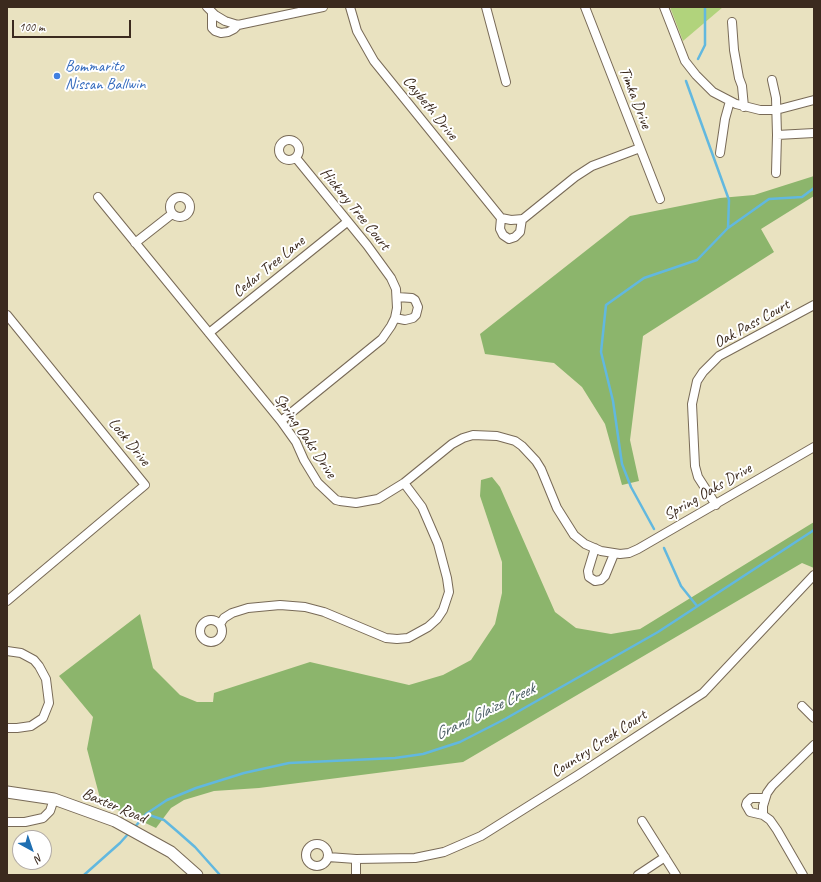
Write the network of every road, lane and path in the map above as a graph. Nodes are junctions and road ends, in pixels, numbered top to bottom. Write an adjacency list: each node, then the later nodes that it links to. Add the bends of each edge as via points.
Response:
1 (323, 7): 8 (street)
2 (350, 7): 24 (street, Caybeth Drive, via 357,31 374,61)
3 (486, 7): 10 (street)
4 (585, 7): 17 (street, Timka Drive)
5 (664, 7): 12 (street, via 685,61 713,92)
6 (210, 10): 8 (street, via 225,21); 8 (street, via 212,28 215,31 228,32)
7 (732, 22): 13 (street)
8 (238, 24)
9 (772, 80): 14 (street)
10 (506, 82)
11 (814, 100): 14 (street)
12 (730, 101): 13 (street); 18 (street)
13 (744, 106): 14 (street)
14 (776, 110): 16 (street)
15 (814, 133): 16 (street)
16 (777, 135): 20 (street)
17 (640, 148): 22 (street, Timka Drive); 25 (street, via 592,166)
18 (720, 153)
19 (296, 158): 26 (street, Hickory Tree Court)
20 (776, 173)
21 (98, 197): 27 (street, Spring Oaks Drive)
22 (660, 199)
23 (172, 214): 27 (street)
24 (501, 218): 25 (street); 25 (street, Caybeth Drive, via 502,235 509,239 520,232)
25 (522, 219)
26 (346, 222): 28 (street, Hickory Tree Court, via 391,278); 32 (street, Cedar Tree Lane)
27 (135, 243): 32 (street, Spring Oaks Drive)
28 (397, 297): 31 (street); 31 (street, via 412,298 418,307 413,318)
29 (814, 305): 36 (street, Oak Pass Court, via 719,356 697,381 692,404 695,466 698,477)
30 (7, 315): 40 (street, Lock Drive, via 145,485)
31 (395, 318): 33 (street, via 382,339)
32 (209, 333): 33 (street, Spring Oaks Drive)
33 (281, 421): 35 (street, Spring Oaks Drive, via 296,442 318,483 336,500 347,503 368,502 378,499)
34 (814, 447): 36 (street, Spring Oaks Drive)
35 (404, 483): 37 (street, Spring Oaks Drive, via 442,451 463,438 474,435 507,438 522,446 536,461 559,513 574,535); 41 (street, via 422,507 438,544 447,578 449,592 443,610 428,627 408,638 386,638 305,606 280,605 248,608 232,613)
36 (716, 505): 38 (street, Spring Oaks Drive, via 638,549 629,553)
37 (595, 548): 38 (street, Spring Oaks Drive); 38 (street, via 588,571 589,577 595,580 601,580 605,576)
38 (614, 554)
39 (814, 575): 53 (street, Country Creek Court, via 704,693 481,836 434,855 415,858)
40 (7, 601)
41 (220, 624)
42 (7, 651): 45 (street, via 21,653 39,666 46,679 49,703 43,718 31,726)
43 (802, 706): 44 (street)
44 (814, 718)
45 (7, 728)
46 (814, 745): 58 (street, via 772,786 767,793 764,806)
47 (7, 792): 48 (main road, Baxter Road)
48 (54, 799): 50 (street, via 50,811 43,818); 54 (main road, Baxter Road, via 115,821 172,852)
49 (642, 821): 52 (street)
50 (7, 822)
51 (328, 857): 53 (street, Country Creek Court)
52 (665, 857): 56 (street); 57 (street)
53 (356, 859): 55 (street)
54 (197, 875)
55 (356, 875)
56 (638, 875)
57 (676, 875)
58 (803, 875)

